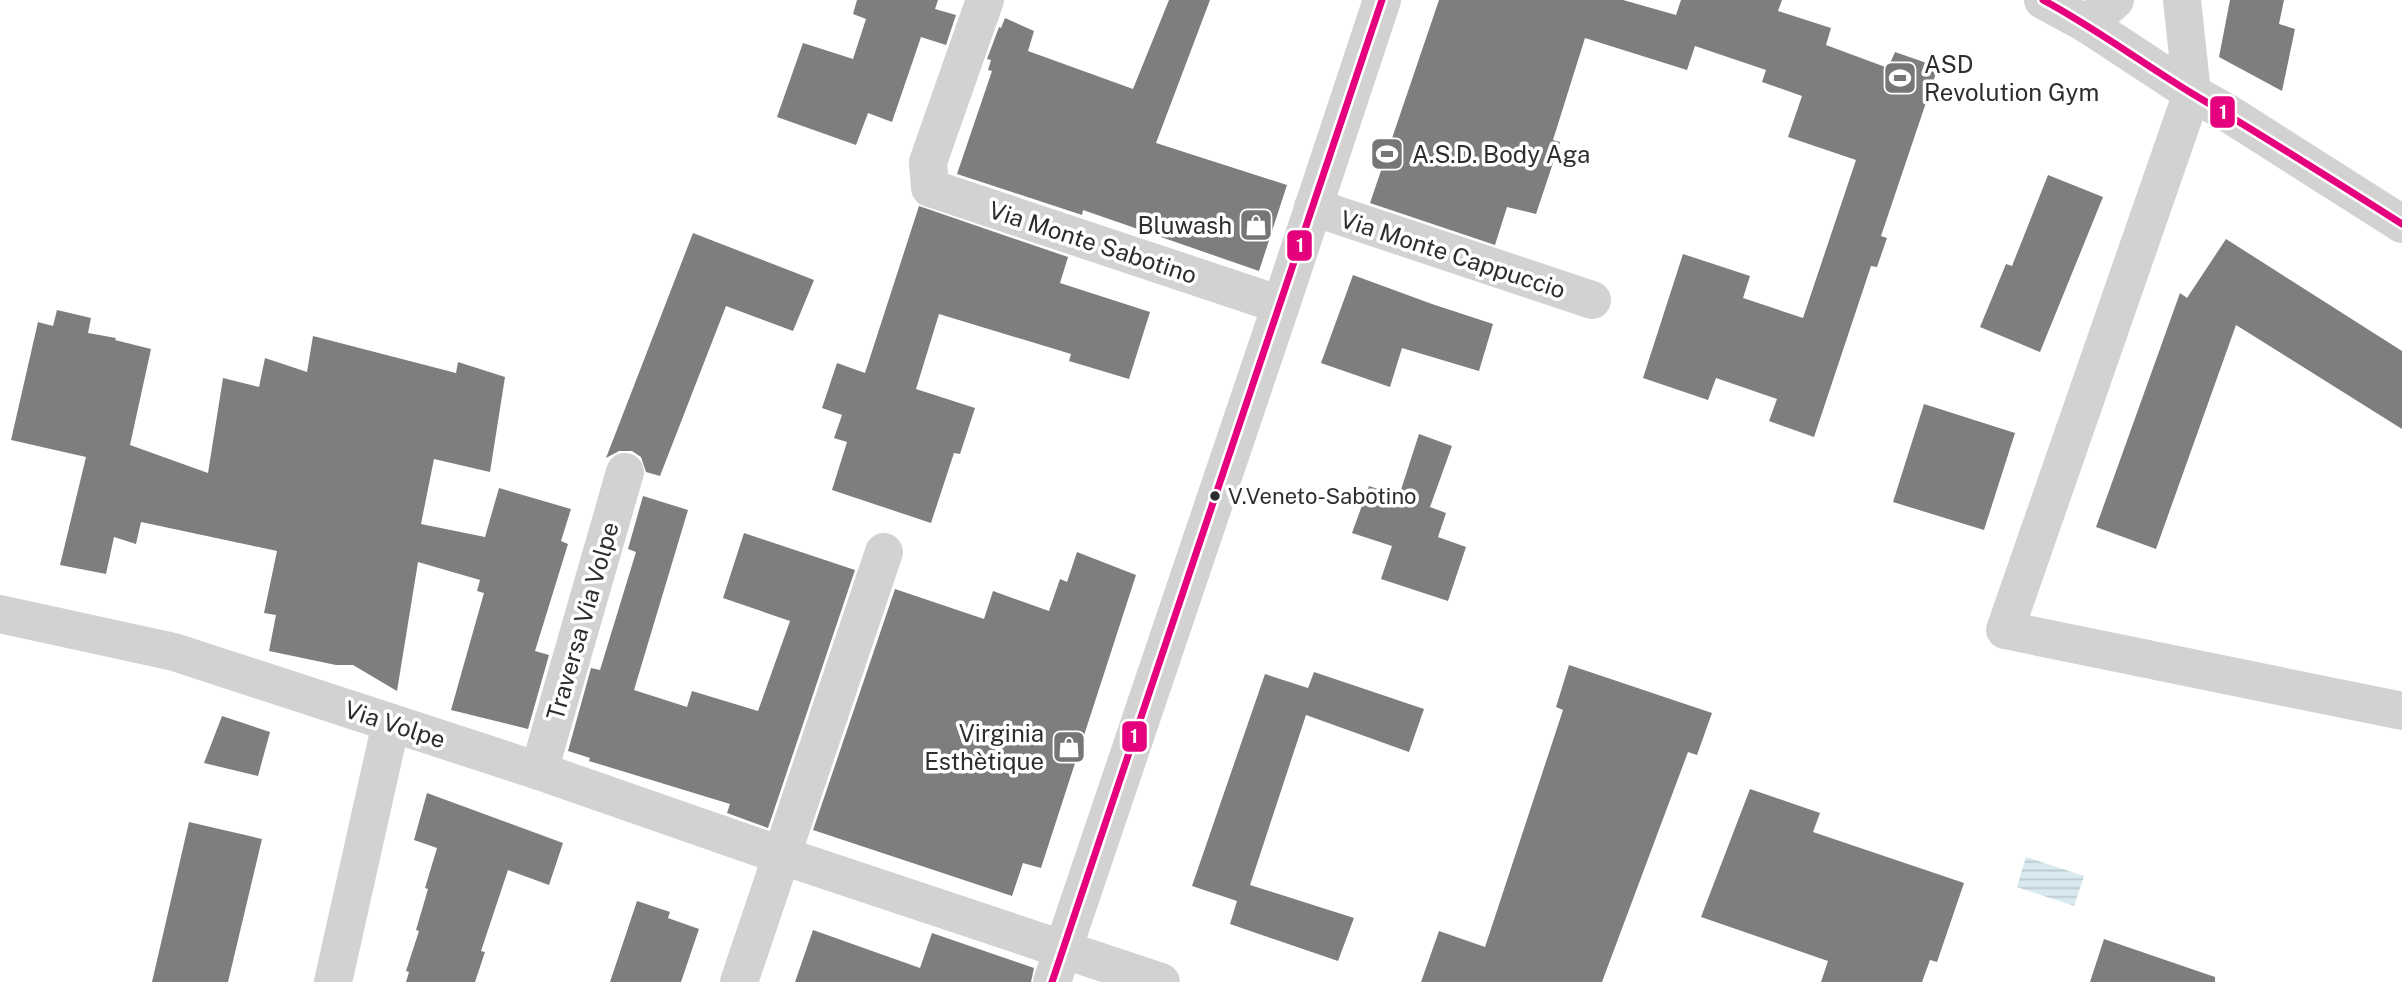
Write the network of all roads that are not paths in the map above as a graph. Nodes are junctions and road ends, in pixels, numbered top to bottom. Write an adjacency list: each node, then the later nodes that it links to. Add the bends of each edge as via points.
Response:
1 (985, 0): 10 (street, Via Monte Sabotino, via 928,162 930,188)
2 (1382, 0): 7 (street)
3 (2043, 0): 5 (street)
4 (2182, 0): 6 (street)
5 (2101, 12): 6 (street)
6 (2192, 93): 8 (street); 14 (street, via 2005,630)
7 (1313, 207): 9 (street, Via Monte Cappuccio); 10 (street)
8 (2402, 224)
9 (1592, 300)
10 (1281, 305): 18 (street)
11 (625, 472): 16 (street, Traversa Via Volpe)
12 (884, 552): 17 (street)
13 (0, 614): 15 (street, Via Volpe, via 174,652)
14 (2402, 711)
15 (391, 723): 16 (street, Via Volpe); 19 (street)
16 (539, 771): 17 (street, Via Volpe)
17 (783, 856): 18 (street, Via Volpe); 20 (street)
18 (1057, 965): 21 (street, Via Volpe)
19 (333, 982)
20 (738, 982)
21 (1161, 982)

